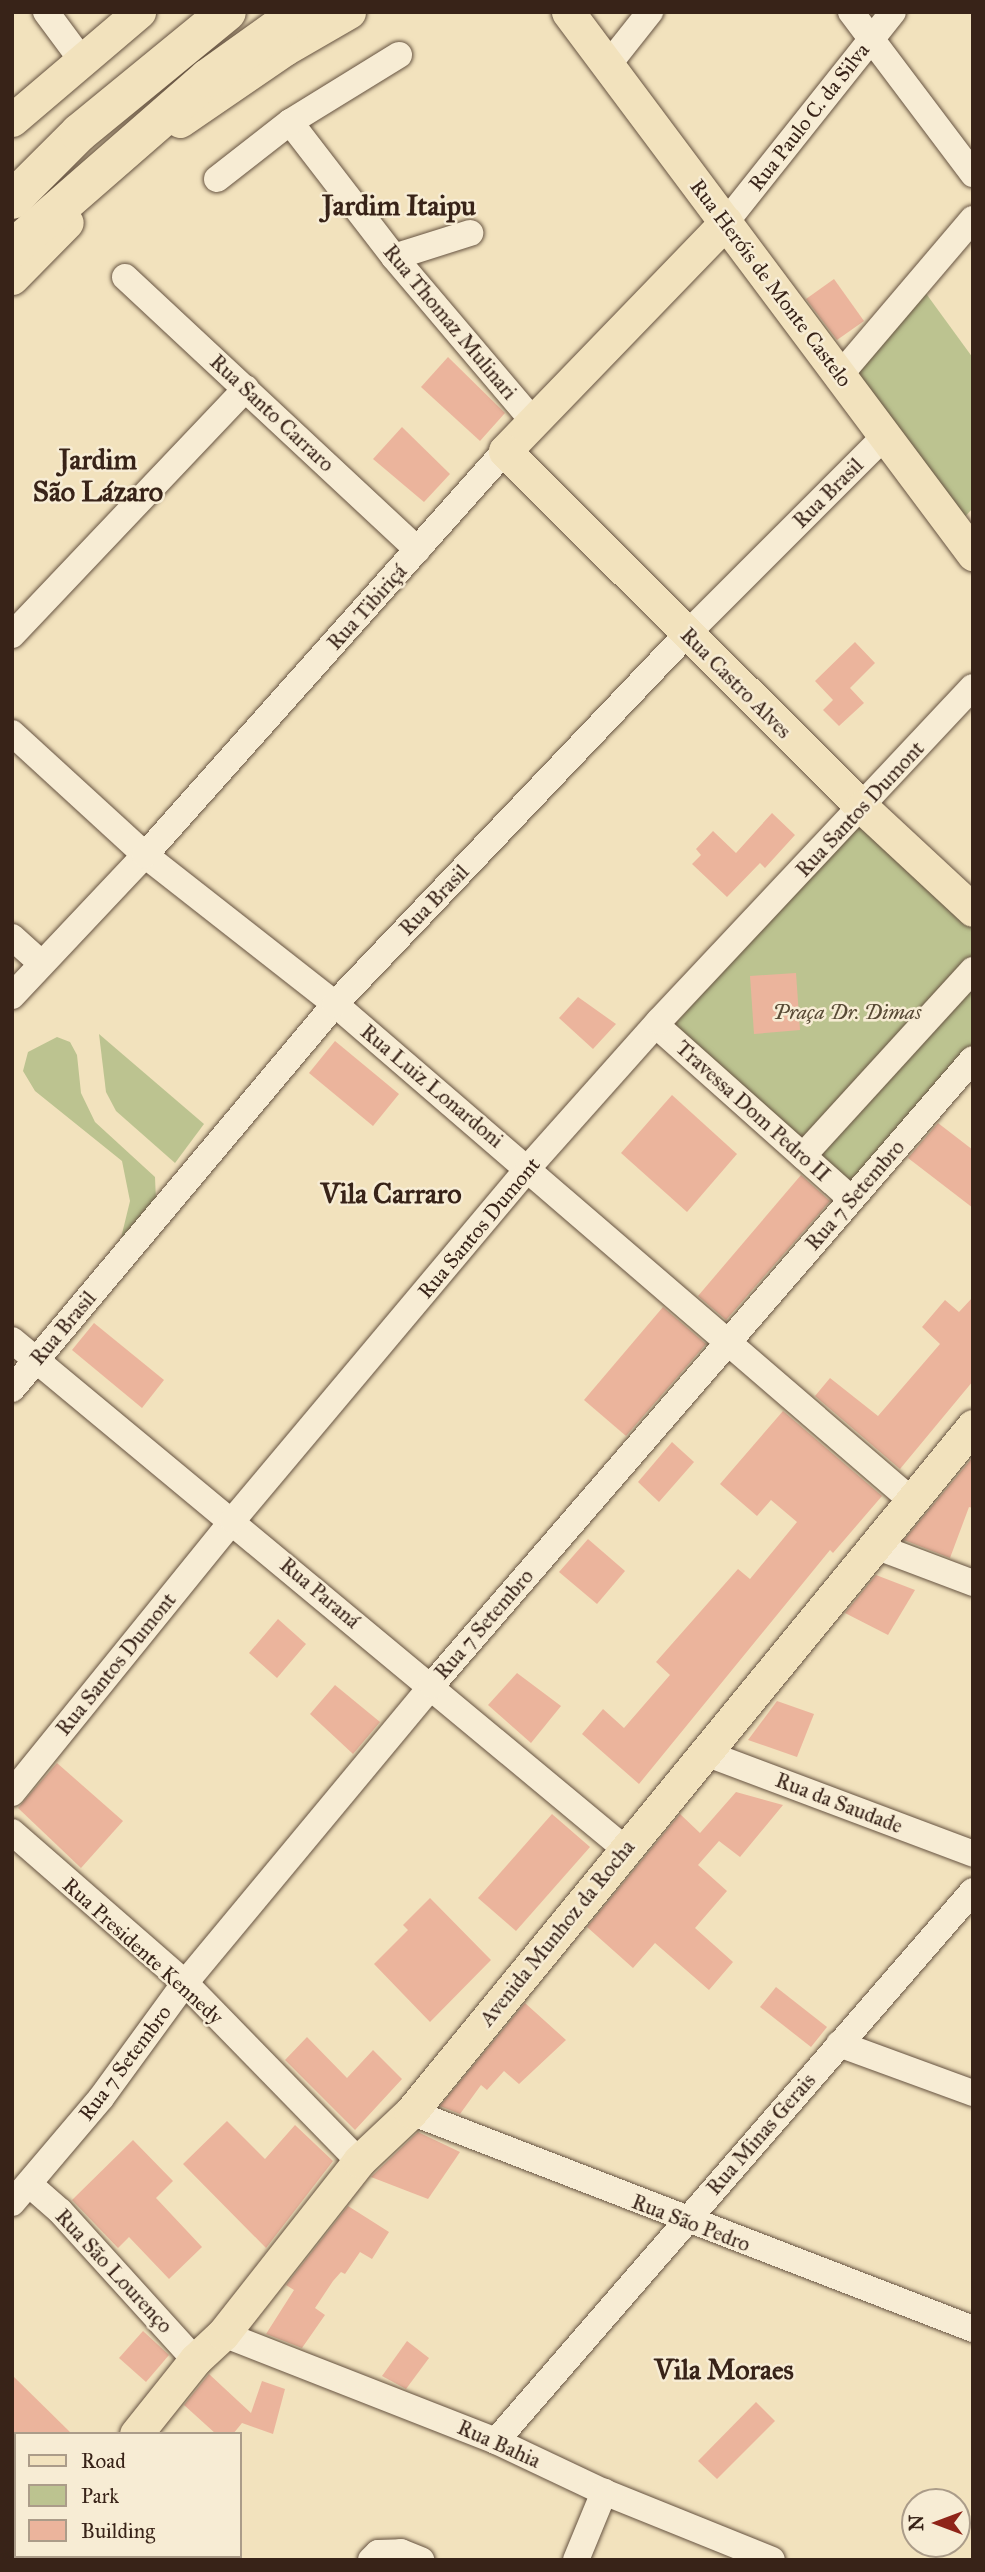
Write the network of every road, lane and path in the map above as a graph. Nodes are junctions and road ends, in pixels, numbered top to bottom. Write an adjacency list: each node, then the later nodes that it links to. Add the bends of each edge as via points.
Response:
1 (46, 12): 12 (street)
2 (139, 12): 12 (main road)
3 (227, 12): 18 (highway, via 79,133)
4 (300, 12): 22 (highway, via 208,78)
5 (349, 12): 25 (main road, via 285,49 179,122)
6 (568, 12): 13 (main road, Rua Heróis de Monte Castelo)
7 (650, 12): 13 (street)
8 (851, 12): 10 (street)
9 (893, 12): 10 (street, Rua Paulo C. da Silva)
10 (871, 39): 16 (street); 20 (street, Rua Paulo C. da Silva)
11 (399, 55): 15 (street)
12 (80, 58): 14 (main road)
13 (608, 65): 20 (main road, Rua Heróis de Monte Castelo)
14 (12, 120)
15 (290, 122): 17 (street); 23 (street, Rua Thomaz Mulinari)
16 (973, 174)
17 (217, 179)
18 (12, 200)
19 (973, 219): 26 (street)
20 (726, 222): 26 (main road, Rua Heróis de Monte Castelo); 28 (main road, Rua Tibiriçá)
21 (470, 233): 23 (street)
22 (12, 249)
23 (394, 257): 28 (street, Rua Thomaz Mulinari)
24 (125, 276): 27 (street, Rua Santo Carraro)
25 (12, 278)
26 (840, 375): 29 (main road, Rua Heróis de Monte Castelo)
27 (246, 388): 31 (street, Rua Santo Carraro); 33 (street)
28 (534, 422): 30 (main road, Rua Tibiriçá)
29 (884, 437): 32 (main road, Rua Heróis de Monte Castelo); 34 (street, Rua Brasil)
30 (505, 451): 31 (street, Rua Tibiriçá); 34 (main road, Rua Castro Alves)
31 (418, 550): 38 (street, Rua Tibiriçá)
32 (973, 554)
33 (12, 635)
34 (686, 635): 37 (main road, Rua Castro Alves); 44 (street, Rua Brasil)
35 (973, 687): 37 (street, Rua Santos Dumont)
36 (12, 733): 38 (street, Rua Luiz Lonardoni)
37 (862, 807): 39 (main road, Rua Castro Alves); 45 (street, Rua Santos Dumont)
38 (145, 855): 41 (street, Rua Tibiriçá); 44 (street, Rua Luiz Lonardoni)
39 (973, 910)
40 (12, 937): 41 (street)
41 (40, 962): 43 (street, Rua Tibiriçá)
42 (973, 970): 47 (street)
43 (12, 996)
44 (335, 1004): 48 (street, Rua Luiz Lonardoni); 52 (street, Rua Brasil)
45 (656, 1025): 47 (street, Travessa Dom Pedro II); 48 (street, Rua Santos Dumont)
46 (973, 1059): 49 (street, Rua 7 Setembro)
47 (803, 1156): 49 (street, Travessa Dom Pedro II)
48 (528, 1168): 51 (street, Rua Luiz Lonardoni); 56 (street, Rua Santos Dumont)
49 (850, 1198): 51 (street, Rua 7 Setembro)
50 (12, 1340): 52 (street, Rua Paraná)
51 (725, 1343): 55 (street, Rua Luiz Lonardoni); 59 (street, Rua 7 Setembro)
52 (37, 1360): 53 (street, Rua Brasil); 56 (street, Rua Paraná)
53 (12, 1389)
54 (973, 1426): 55 (main road, Avenida Munhoz da Rocha)
55 (911, 1500): 57 (main road, Avenida Munhoz da Rocha)
56 (233, 1520): 59 (street, Rua Paraná); 61 (street, Rua Santos Dumont)
57 (875, 1546): 58 (street); 60 (main road, Avenida Munhoz da Rocha)
58 (973, 1583)
59 (432, 1685): 63 (street, Rua Paraná); 66 (street, Rua 7 Setembro)
60 (705, 1753): 63 (main road, Avenida Munhoz da Rocha); 64 (street, Rua da Saudade)
61 (12, 1793)
62 (12, 1832): 66 (street, Rua Presidente Kennedy)
63 (625, 1849): 69 (main road, Avenida Munhoz da Rocha)
64 (973, 1854)
65 (973, 1891): 67 (street, Rua Minas Gerais)
66 (185, 1983): 70 (street, Rua Presidente Kennedy); 71 (street, Rua 7 Setembro, via 101,2098)
67 (839, 2044): 68 (street); 72 (street, Rua Minas Gerais)
68 (973, 2093)
69 (411, 2112): 70 (main road, Avenida Munhoz da Rocha); 72 (street, Rua São Pedro)
70 (359, 2161): 74 (main road, Avenida Munhoz da Rocha)
71 (21, 2194): 75 (street, Rua São Lourenço, via 69,2220)
72 (685, 2221): 73 (street, Rua São Pedro); 77 (street, Rua Minas Gerais)
73 (973, 2329)
74 (223, 2334): 75 (main road, Avenida Munhoz da Rocha); 77 (street, Rua Bahia)
75 (195, 2361): 76 (main road, Avenida Munhoz da Rocha)
76 (137, 2432)
77 (496, 2441): 78 (street, Rua Bahia)
78 (604, 2493): 81 (street); 82 (street, Rua Bahia)
79 (371, 2560): 80 (street, via 378,2553 401,2552)
80 (421, 2560)
81 (576, 2560)
82 (772, 2560)

